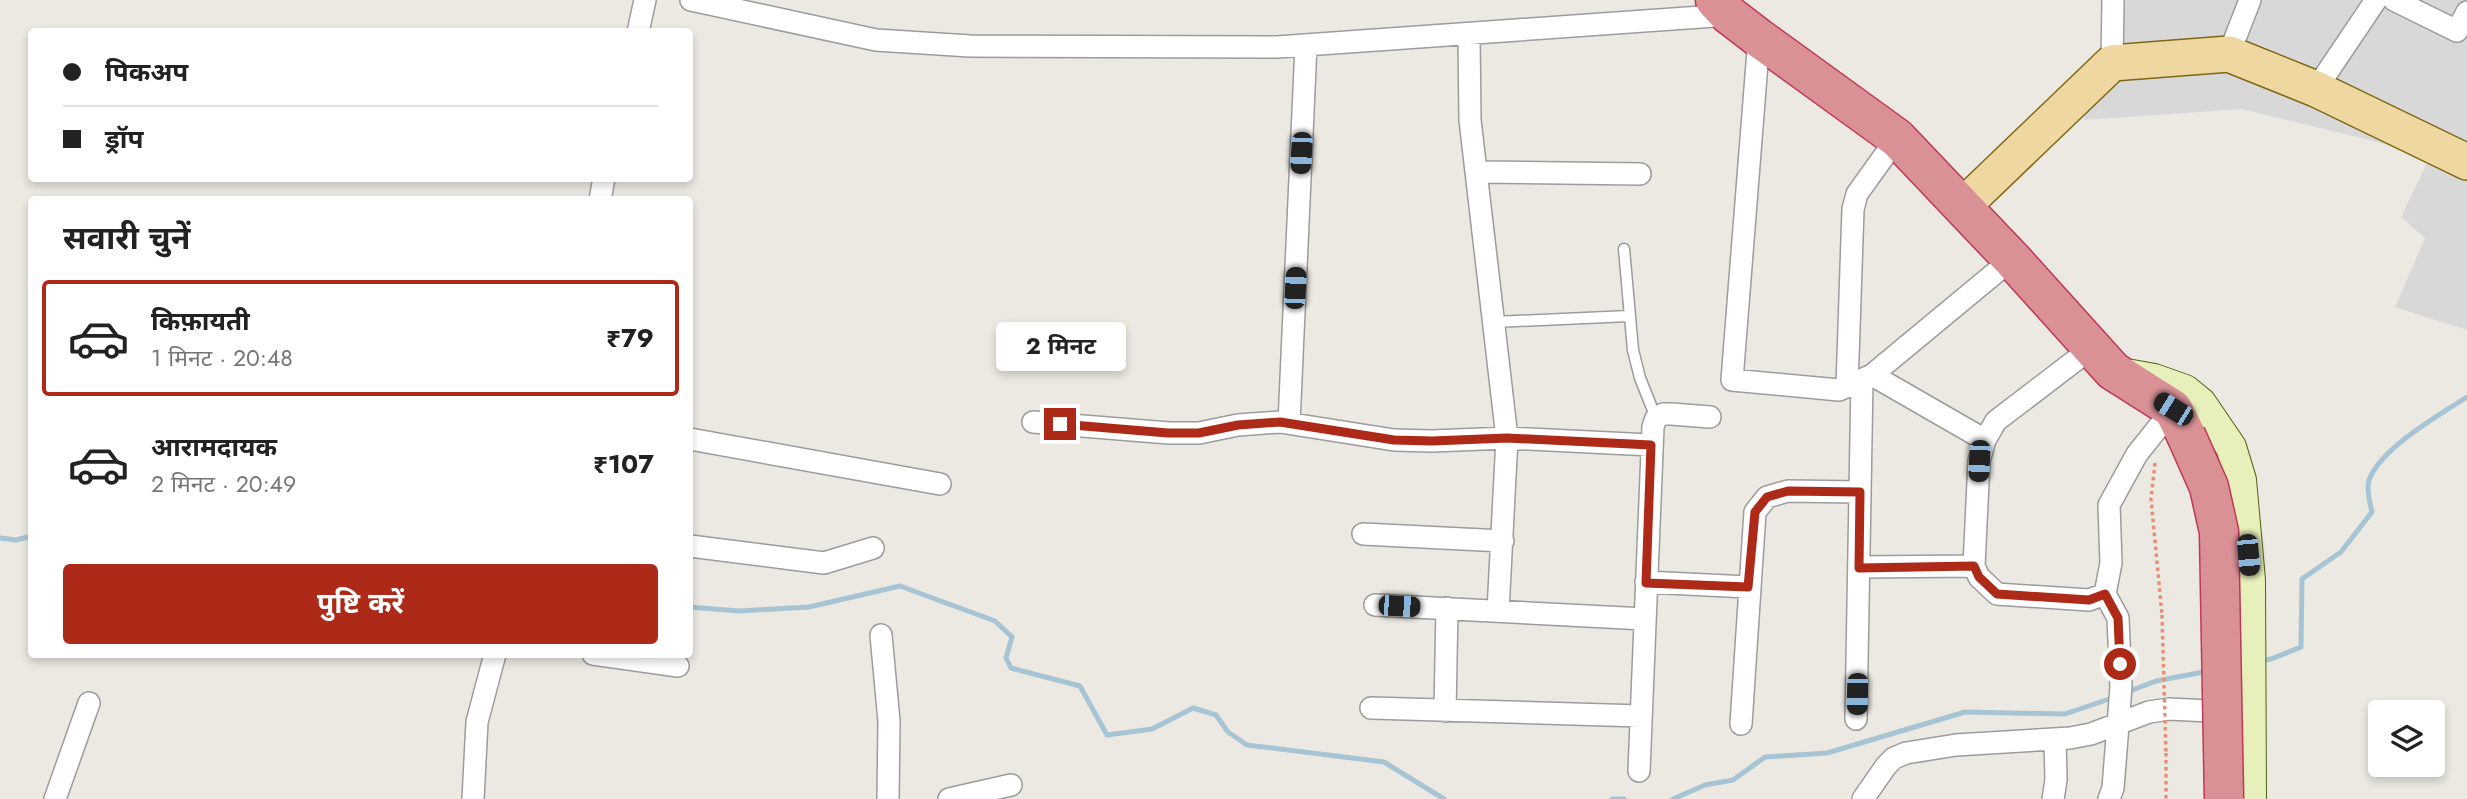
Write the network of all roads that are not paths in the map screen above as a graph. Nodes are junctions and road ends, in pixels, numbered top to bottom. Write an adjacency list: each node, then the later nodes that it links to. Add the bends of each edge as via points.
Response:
1 (645, 0): 9 (street)
2 (691, 0): 12 (street, via 876,40 970,46)
3 (2113, 0): 14 (street)
4 (2250, 0): 13 (street)
5 (2376, 0): 15 (street)
6 (2394, 0): 8 (street, via 2457,31)
7 (1722, 8): 10 (street); 11 (highway)
8 (2467, 12)
9 (639, 28)
10 (1469, 35): 12 (street); 18 (street, via 1470,120)
11 (1759, 38): 16 (highway); 26 (street, via 1732,380 1839,390)
12 (1306, 46): 31 (street)
13 (2230, 54): 14 (main road); 15 (main road)
14 (2112, 63): 20 (main road)
15 (2316, 89): 17 (main road)
16 (1897, 138): 20 (highway); 26 (street, via 1857,194 1853,209)
17 (2467, 162)
18 (1477, 172): 19 (street); 24 (street)
19 (1640, 174)
20 (1963, 206): 22 (highway)
21 (1624, 249): 23 (lane)
22 (2012, 259): 25 (highway); 26 (street)
23 (1629, 316): 24 (lane); 28 (lane, via 1640,378)
24 (1494, 322): 32 (street)
25 (2103, 359): 30 (highway); 34 (street, via 1996,421); 58 (street, via 2185,390 2201,403 2231,447 2241,480 2250,580)
26 (1860, 381): 34 (street); 37 (street)
27 (1710, 417): 28 (street, via 1663,414)
28 (1656, 418): 35 (street)
29 (1033, 422): 31 (street, via 1168,433)
30 (2180, 422): 46 (street, via 2137,454 2109,505 2111,563); 73 (highway, bridge, via 2209,487 2219,532)
31 (1289, 423): 32 (street, via 1394,440)
32 (1507, 438): 35 (street); 39 (street)
33 (693, 440): 36 (street)
34 (1985, 440): 42 (street, via 1979,461)
35 (1651, 445): 44 (street)
36 (940, 484)
37 (1860, 492): 43 (street); 45 (street, via 1788,491 1767,497 1755,512)
38 (1363, 534): 39 (street)
39 (1503, 541): 49 (street)
40 (693, 546): 41 (street, via 824,563)
41 (873, 548)
42 (1974, 566): 43 (street); 46 (street, via 1997,594 2089,600)
43 (1859, 568): 60 (street)
44 (1646, 583): 45 (street); 50 (street)
45 (1748, 587): 61 (street)
46 (2105, 594): 62 (street, via 2118,618 2121,687)
47 (1376, 605): 48 (street)
48 (1447, 608): 49 (street); 57 (street)
49 (1498, 611): 50 (street)
50 (1645, 619): 59 (street)
51 (881, 635): 68 (street, via 889,722)
52 (494, 658): 67 (street, via 477,722)
53 (621, 658): 54 (street)
54 (678, 666)
55 (89, 703): 66 (street)
56 (1371, 708): 57 (street)
57 (1445, 710): 59 (street)
58 (2250, 713): 62 (street, via 2169,709); 74 (street)
59 (1642, 716): 64 (street)
60 (1856, 719)
61 (1741, 724)
62 (2116, 725): 63 (street); 72 (street)
63 (2055, 739): 70 (street, via 1906,753 1886,766); 71 (street)
64 (1639, 771)
65 (1011, 786): 69 (street)
66 (55, 799)
67 (473, 799)
68 (888, 799)
69 (949, 799)
70 (1863, 799)
71 (2053, 799)
72 (2109, 799)
73 (2224, 799)
74 (2251, 799)

